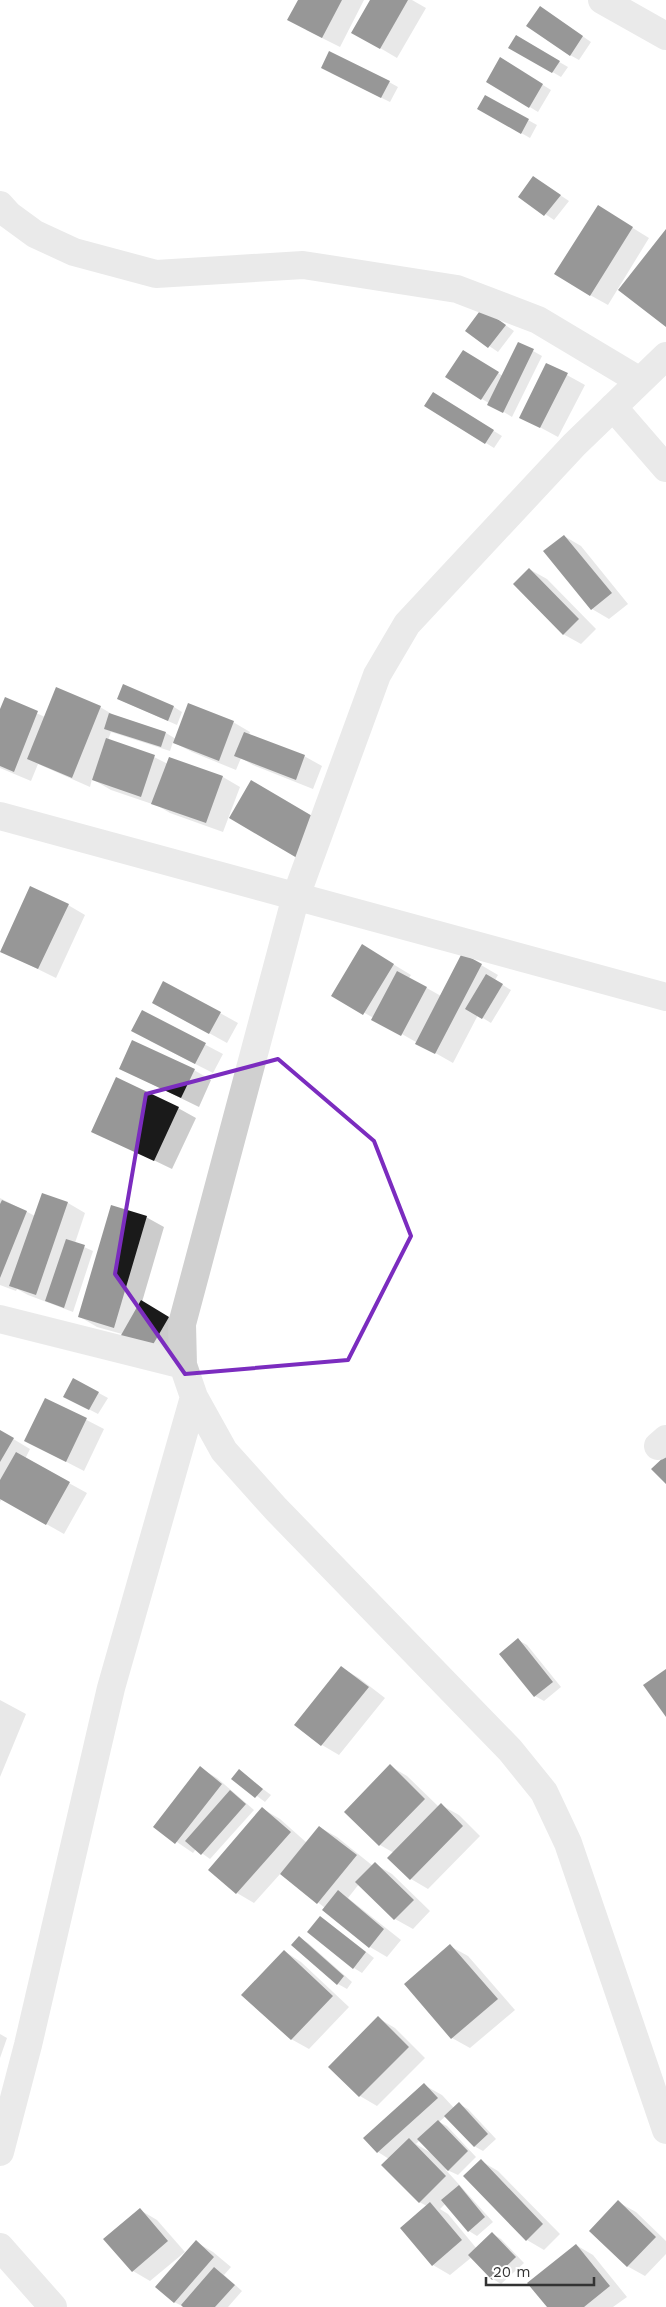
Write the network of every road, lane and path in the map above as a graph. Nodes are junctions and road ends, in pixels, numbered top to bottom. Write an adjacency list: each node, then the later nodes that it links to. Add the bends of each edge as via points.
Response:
1 (602, 0): 2 (street)
2 (666, 36)
3 (0, 205): 5 (street, via 34,234 74,252 156,274 303,265 457,289 538,320)
4 (666, 356): 5 (street)
5 (640, 381): 6 (street)
6 (614, 407): 7 (street); 9 (street, via 574,445 407,624 377,675)
7 (666, 468)
8 (0, 816): 9 (street)
9 (296, 896): 10 (street); 12 (street, via 182,1324)
10 (666, 997)
11 (0, 1319): 12 (street)
12 (182, 1365): 13 (street)
13 (194, 1397): 14 (street, via 224,1451 276,1509 510,1750 544,1792 568,1843); 16 (street, via 110,1688 28,2045)
14 (657, 2075): 15 (street)
15 (666, 2130)
16 (0, 2152)
17 (0, 2247): 18 (street)
18 (54, 2307)

